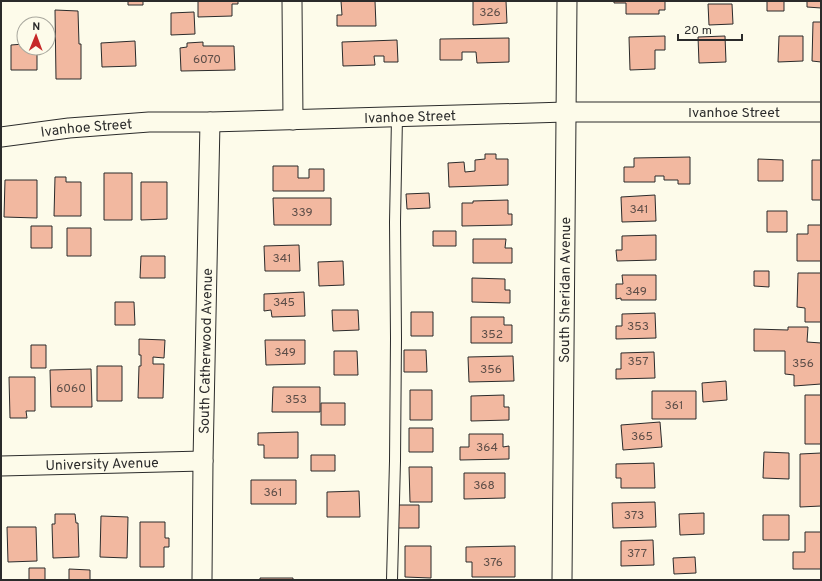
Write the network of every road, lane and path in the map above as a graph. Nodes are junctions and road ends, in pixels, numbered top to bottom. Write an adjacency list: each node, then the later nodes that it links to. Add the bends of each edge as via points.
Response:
1 (292, 1): 6 (street)
2 (567, 1): 3 (street, South Sheridan Avenue)
3 (566, 112): 4 (street, Ivanhoe Street); 5 (street, Ivanhoe Street); 13 (street, South Sheridan Avenue)
4 (821, 112)
5 (398, 117): 6 (street, Ivanhoe Street); 12 (lane)
6 (293, 120): 7 (street, Ivanhoe Street)
7 (210, 122): 8 (street, Ivanhoe Street, via 149,122 90,126); 9 (street, South Catherwood Avenue)
8 (1, 137)
9 (203, 461): 10 (street, University Avenue); 11 (street, South Catherwood Avenue)
10 (1, 466)
11 (202, 580)
12 (392, 580)
13 (562, 580)

